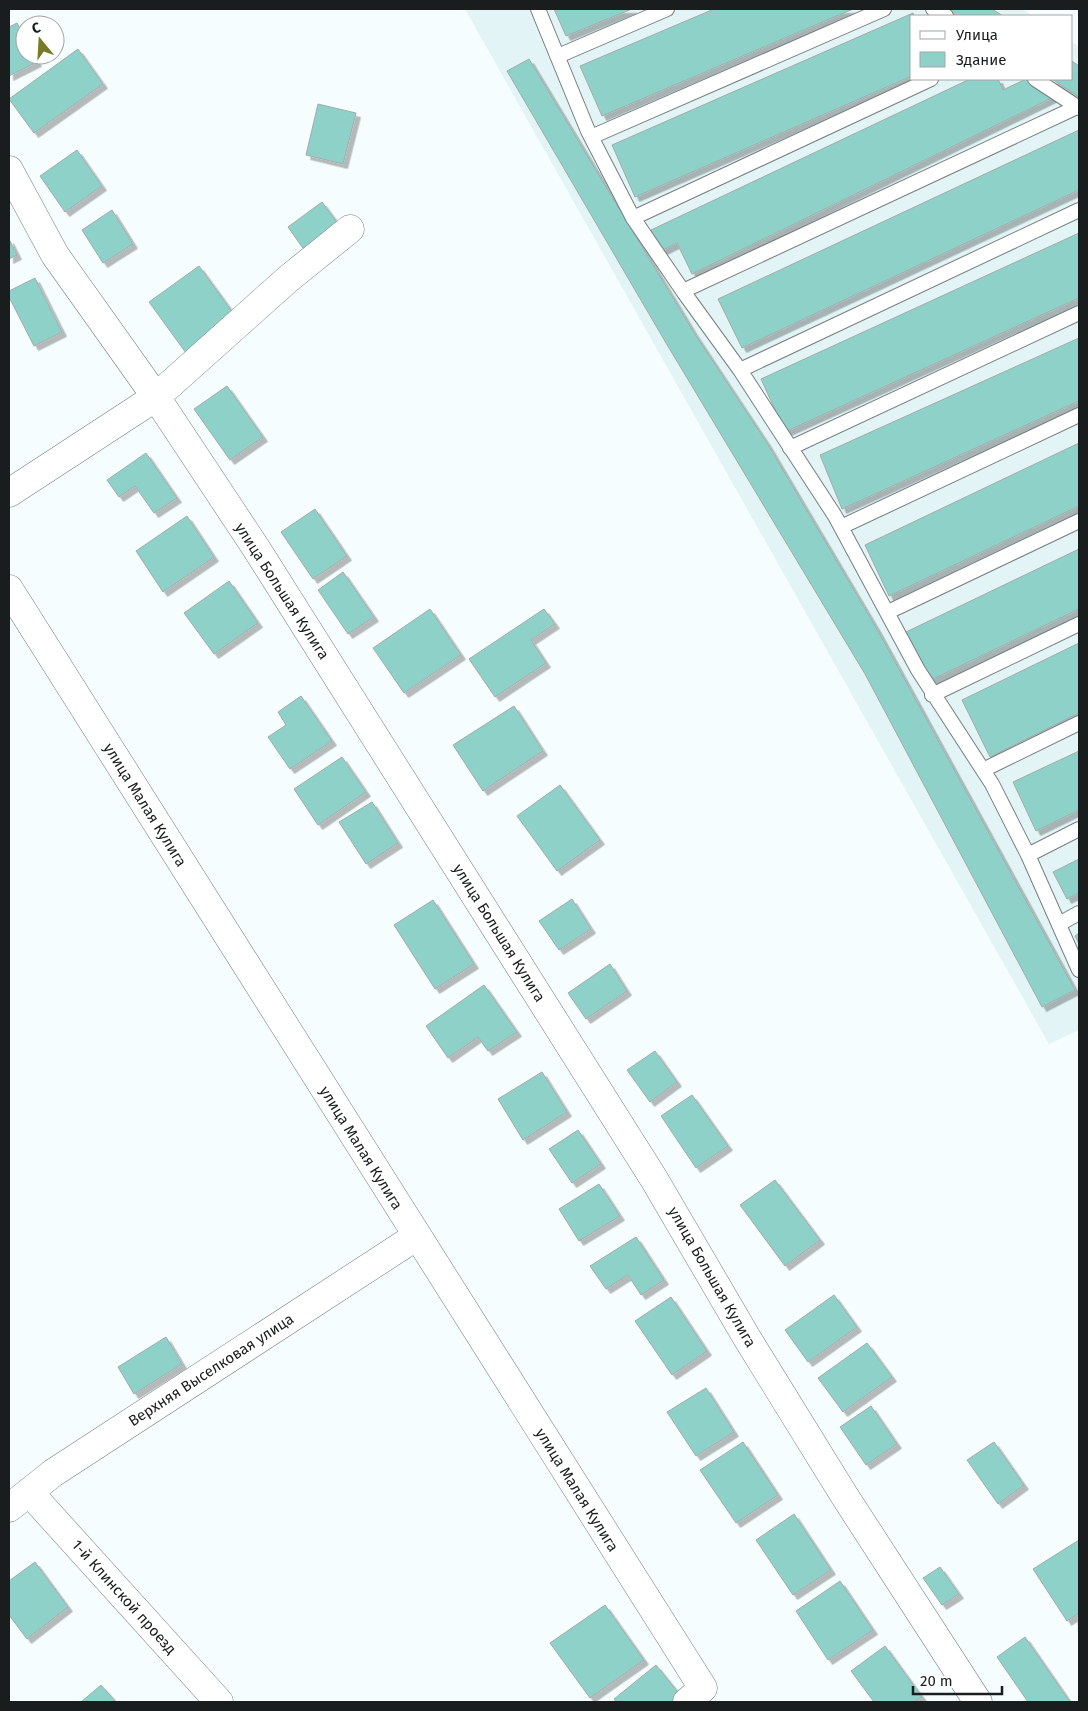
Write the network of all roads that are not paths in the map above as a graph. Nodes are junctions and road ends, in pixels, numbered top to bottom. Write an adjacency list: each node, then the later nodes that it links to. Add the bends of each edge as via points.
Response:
1 (538, 9): 6 (lane)
2 (667, 9): 6 (lane)
3 (884, 9): 10 (lane)
4 (933, 9): 5 (lane)
5 (944, 15)
6 (558, 56): 10 (lane)
7 (930, 80): 13 (lane)
8 (1037, 80): 9 (lane)
9 (1078, 107): 15 (lane)
10 (591, 137): 13 (lane)
11 (9, 170): 18 (street, улица Большая Кулига, via 55,255)
12 (1079, 210): 17 (lane)
13 (633, 218): 15 (lane)
14 (350, 229): 18 (street, via 288,278)
15 (683, 291): 17 (lane)
16 (1079, 313): 20 (lane)
17 (740, 370): 20 (lane)
18 (156, 397): 21 (street); 39 (street, улица Большая Кулига, via 256,548 644,1162 834,1479)
19 (1079, 415): 23 (lane)
20 (790, 448): 23 (lane)
21 (9, 493)
22 (1079, 521): 25 (lane)
23 (841, 527): 25 (lane)
24 (9, 590): 35 (street, улица Малая Кулига)
25 (888, 612): 27 (lane)
26 (1079, 624): 27 (lane)
27 (932, 695): 29 (lane)
28 (1079, 723): 29 (lane)
29 (983, 770): 31 (lane)
30 (1079, 829): 31 (lane)
31 (1028, 855): 33 (lane)
32 (1079, 913): 33 (lane)
33 (1059, 924): 34 (lane)
34 (1079, 970)
35 (417, 1236): 36 (street, Верхняя Выселковая улица, via 53,1474); 38 (street, улица Малая Кулига, via 702,1688)
36 (19, 1500): 37 (street, 1-й Клинской проезд)
37 (219, 1702)
38 (687, 1702)
39 (978, 1702)

